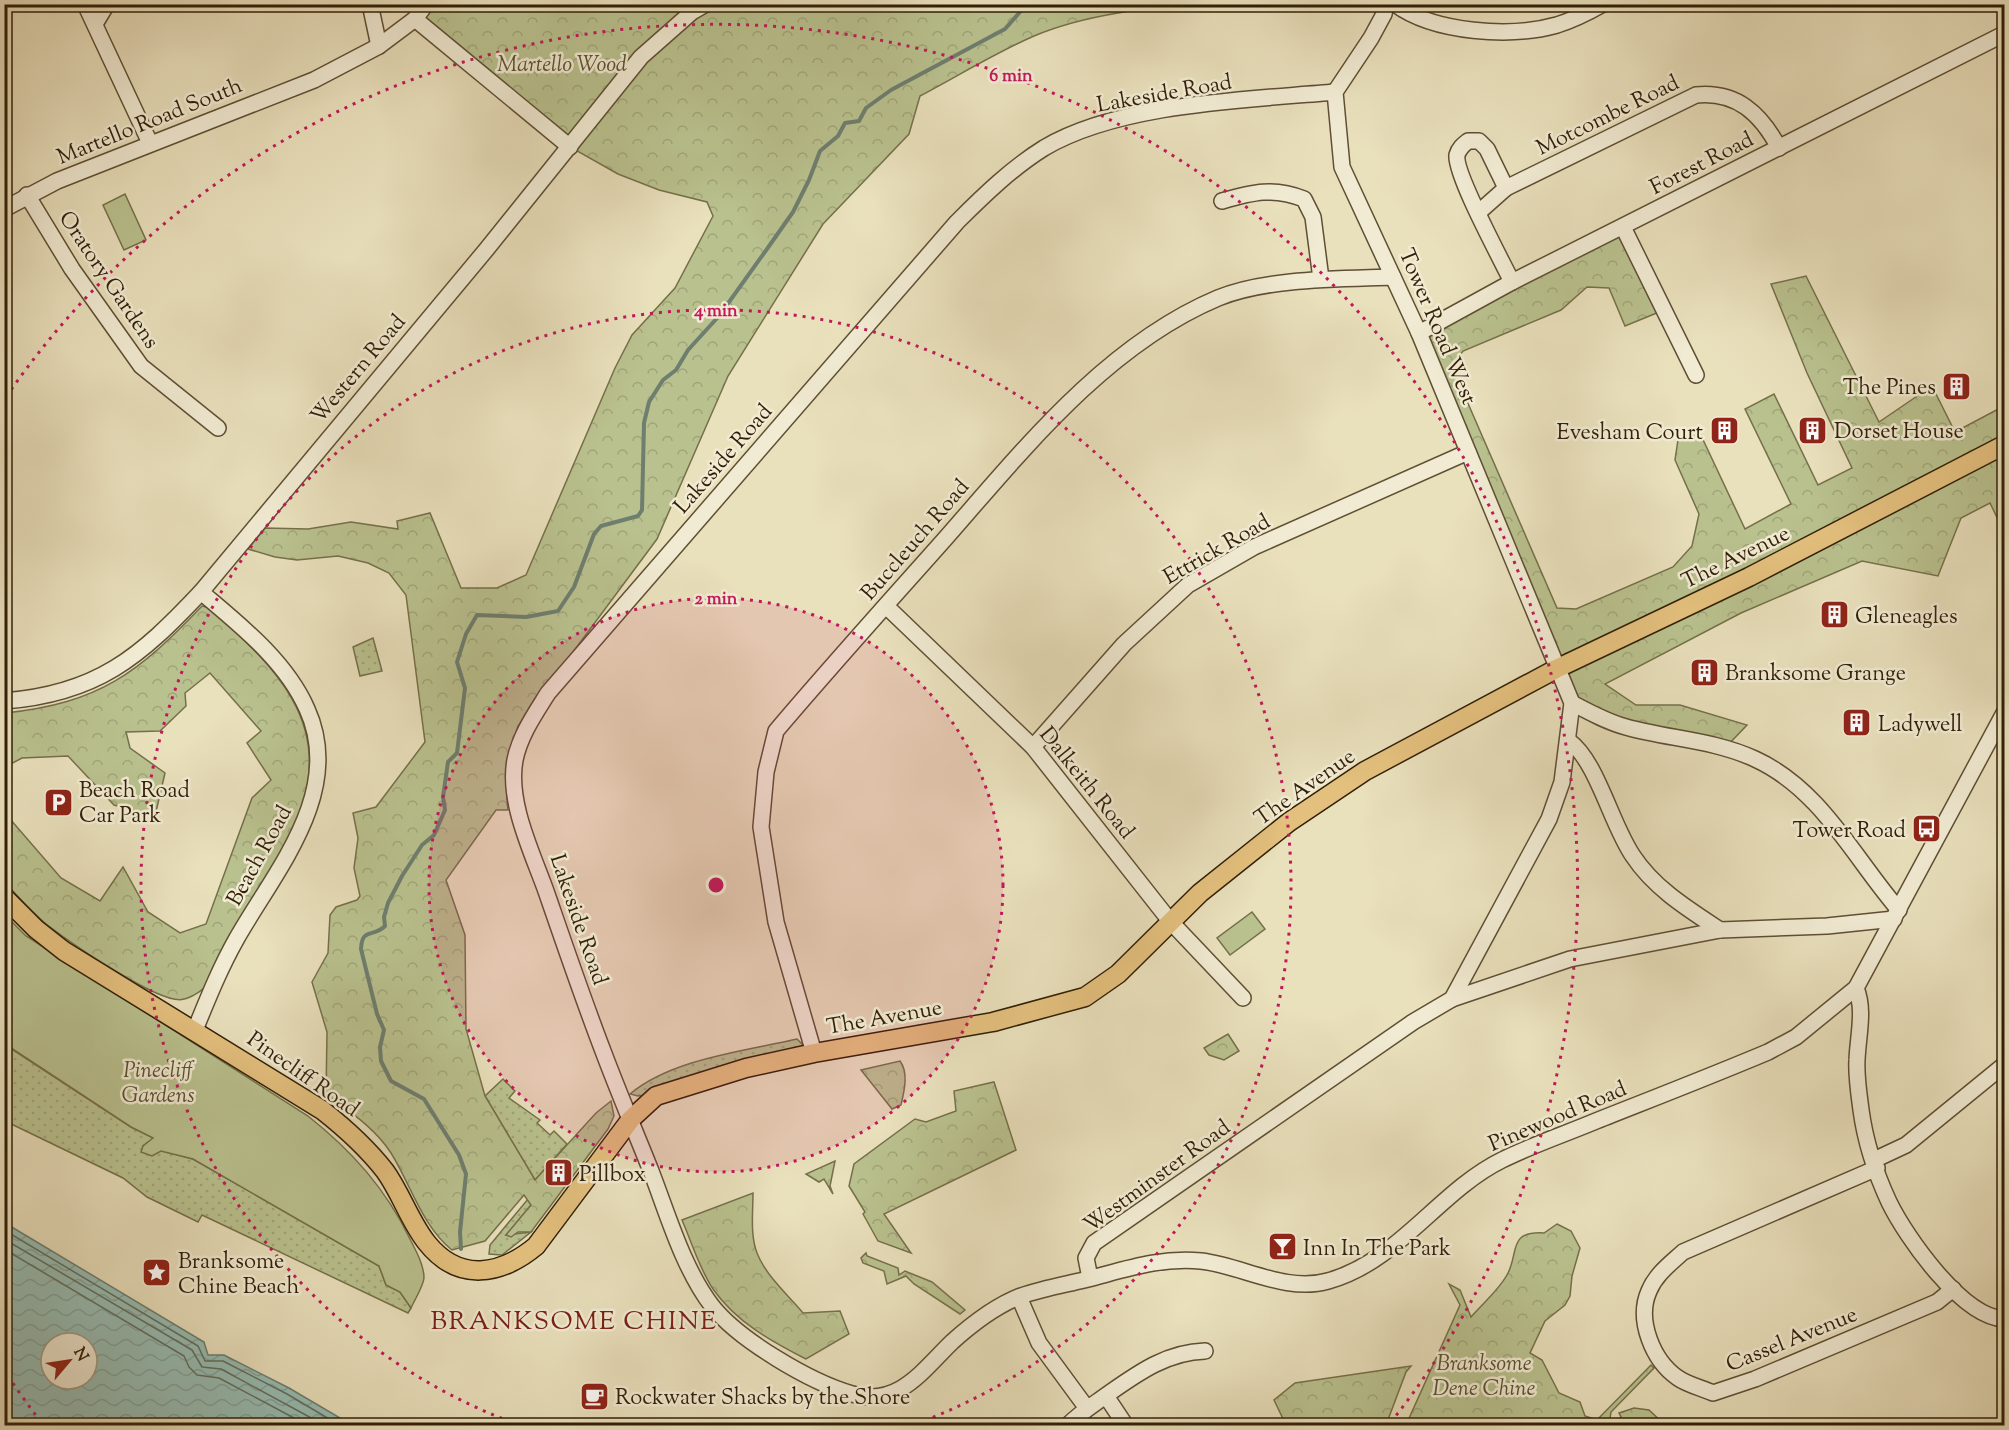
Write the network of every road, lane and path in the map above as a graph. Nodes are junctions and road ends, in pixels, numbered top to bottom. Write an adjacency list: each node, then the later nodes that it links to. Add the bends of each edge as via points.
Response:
1 (85, 4): 10 (street)
2 (107, 4): 10 (street)
3 (369, 4): 12 (street)
4 (426, 4): 9 (street, Martello Road South)
5 (706, 4): 15 (street, Western Road, via 641,57)
6 (1386, 4): 13 (street, via 1371,38)
7 (1395, 4): 8 (street, via 1447,26 1503,33 1556,25)
8 (1603, 4)
9 (415, 19): 12 (street, Martello Road South); 15 (street)
10 (95, 24): 14 (street)
11 (2004, 34): 16 (street, Forest Road)
12 (379, 46): 14 (street, Martello Road South, via 314,80)
13 (1335, 92): 23 (street, Tower Road West, via 1342,167); 49 (street, Lakeside Road, via 1141,114 1094,125 1044,148 991,188 957,222 548,693 525,730 515,760 518,808 591,1020)
14 (150, 143): 18 (street, Martello Road South)
15 (570, 147): 31 (street, Western Road)
16 (1779, 148): 17 (street, Motcombe Road, via 1751,109 1722,96 1696,95); 22 (street, Forest Road)
17 (1506, 188): 21 (street, Motcombe Road); 21 (street, via 1479,141 1468,141 1461,147 1457,157)
18 (27, 195): 20 (street, Martello Road South); 28 (street, Oratory Gardens, via 72,269 141,366)
19 (1222, 201): 24 (street, via 1253,192 1284,191 1304,199 1314,217)
20 (4, 209)
21 (1479, 212): 25 (street)
22 (1623, 227): 25 (street, Forest Road); 27 (street)
23 (1393, 277): 24 (street, Buccleuch Road); 26 (street, Tower Road West)
24 (1321, 279): 32 (street, Buccleuch Road, via 1220,297 1137,342 1097,374 990,487)
25 (1512, 282): 26 (street, Forest Road)
26 (1419, 333): 30 (street, Tower Road West)
27 (1696, 375)
28 (218, 428)
29 (2004, 445): 33 (main road, The Avenue, via 1749,577)
30 (1468, 452): 33 (street, Tower Road West); 38 (street, Ettrick Road, via 1254,547 1188,585 1124,644)
31 (201, 592): 34 (street, Western Road, via 161,634 100,678 51,696); 46 (street, Beach Road, via 247,631 286,674 308,709 316,743 317,774 299,836 225,959)
32 (886, 606): 38 (street, Dalkeith Road); 47 (street, Buccleuch Road, via 776,731 766,772 761,827 776,922)
33 (1556, 669): 35 (street, Tower Road West); 41 (main road, The Avenue, via 1365,771 1289,822)
34 (4, 701)
35 (1572, 703): 37 (street); 40 (street, via 1626,727 1710,743 1756,759 1774,770 1827,815)
36 (2004, 713): 40 (street)
37 (1569, 741): 42 (street, via 1588,762 1633,856 1656,885); 45 (street, via 1562,782 1549,819)
38 (1033, 747): 41 (street, Dalkeith Road)
39 (4, 897): 46 (main road, Pinecliff Road, via 64,951)
40 (1897, 915): 42 (street, Westminster Road, via 1827,926); 43 (street, Pinewood Road)
41 (1170, 921): 44 (street, Dalkeith Road); 47 (main road, The Avenue, via 1118,974 1085,997 993,1022)
42 (1720, 930): 45 (street, Westminster Road, via 1570,959)
43 (1856, 988): 50 (street, via 1861,1001 1857,1062 1861,1111); 51 (street, Pinewood Road, via 1796,1037 1768,1052 1498,1161 1449,1195 1379,1255 1330,1281 1284,1282 1204,1261 1160,1259)
44 (1243, 998)
45 (1452, 999): 51 (street, Westminster Road, via 1094,1243 1086,1258)
46 (195, 1029): 49 (main road, Pinecliff Road, via 288,1087 348,1131 386,1173 426,1242 452,1263 467,1269 496,1270 522,1258 536,1246)
47 (814, 1053): 49 (main road, The Avenue, via 670,1091 645,1104)
48 (2004, 1065): 50 (street, Cassel Avenue)
49 (631, 1119): 53 (street, via 691,1269 710,1304 726,1323 770,1355 817,1378 852,1394 871,1397 902,1390 985,1315)
50 (1876, 1164): 52 (street, via 1901,1224); 52 (street, Cassel Avenue, via 1683,1252 1669,1264 1648,1292 1645,1326 1655,1355 1678,1378 1713,1393 1937,1302)
51 (1090, 1278): 53 (street)
52 (1953, 1289): 54 (street, via 1983,1313)
53 (1019, 1297): 57 (street, via 1039,1343)
54 (2004, 1319)
55 (1205, 1351): 56 (street, via 1189,1351 1165,1359 1134,1374)
56 (1106, 1396): 57 (street); 59 (street)
57 (1086, 1407): 58 (street)
58 (1068, 1425)
59 (1126, 1425)

